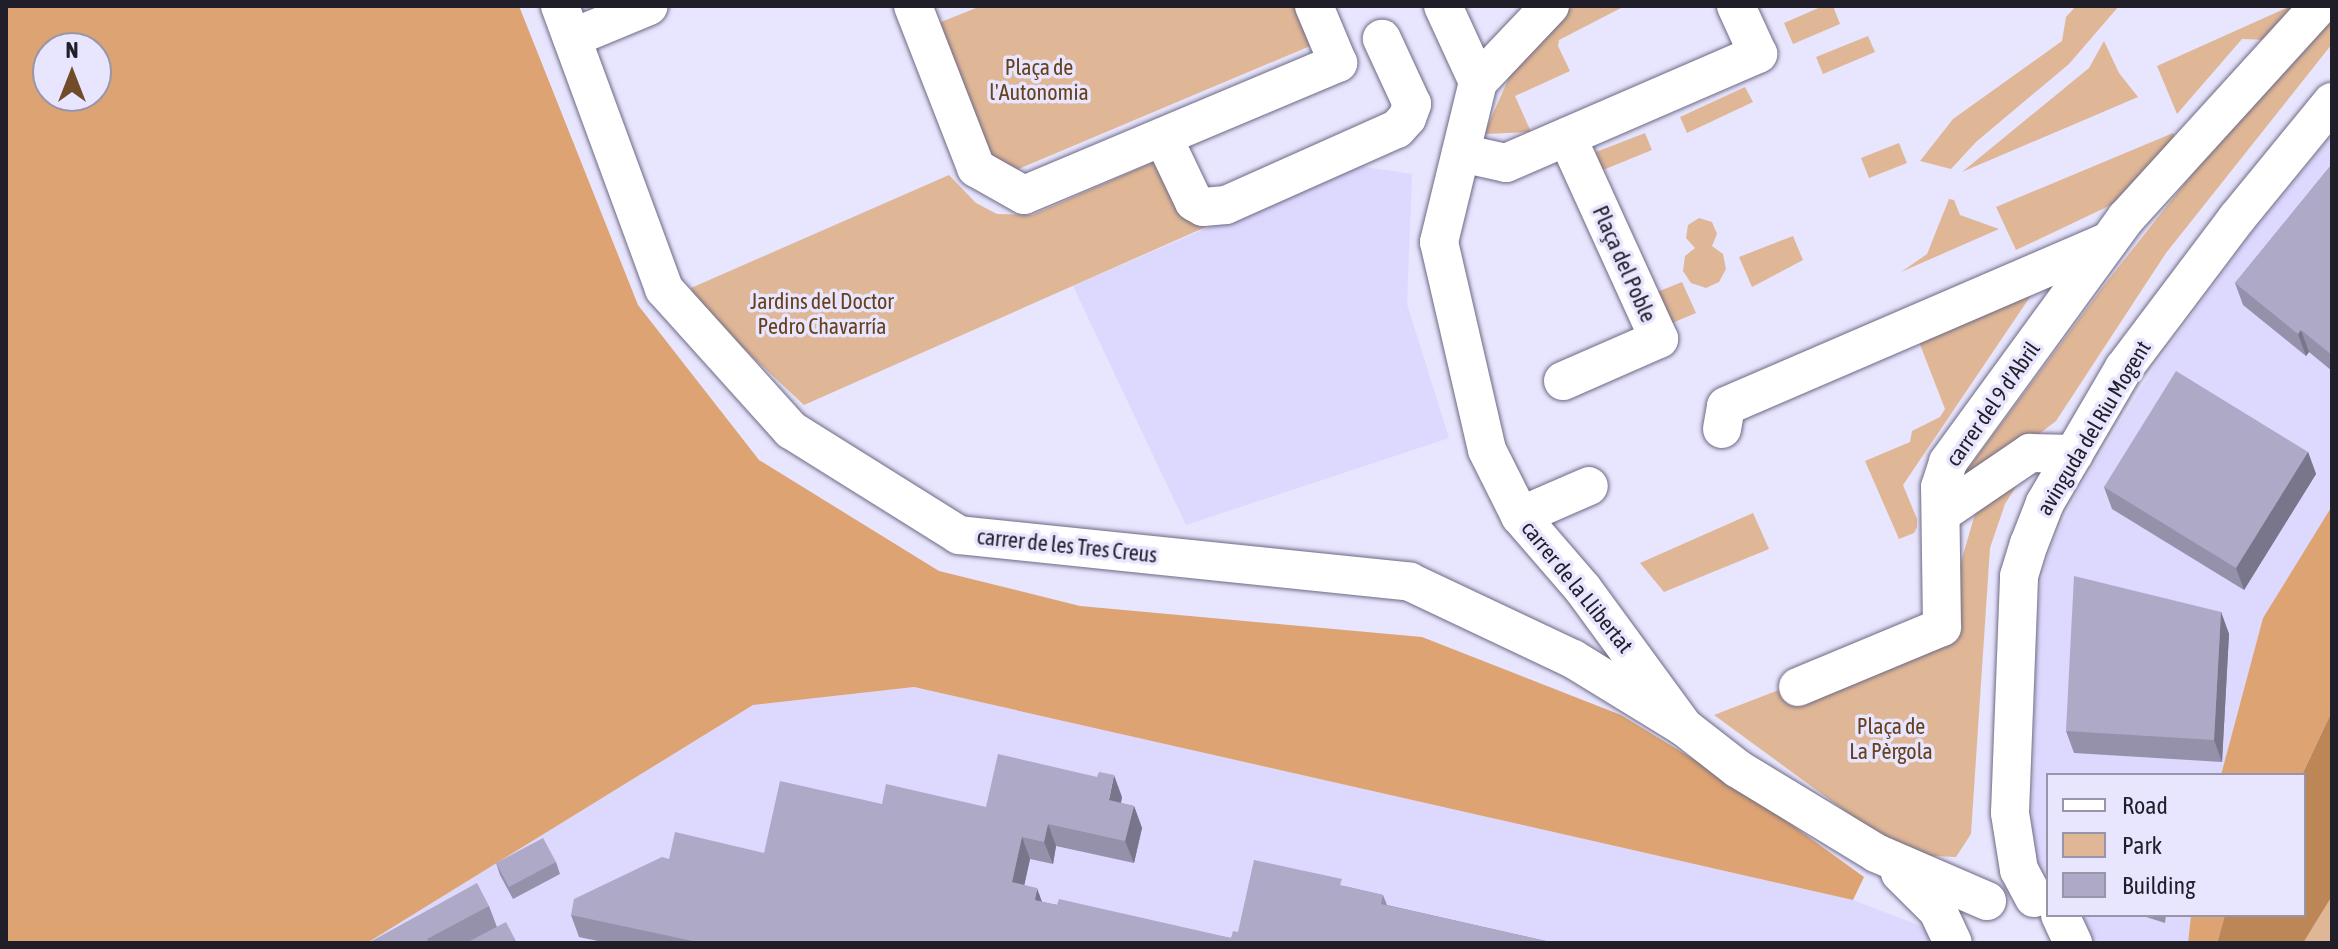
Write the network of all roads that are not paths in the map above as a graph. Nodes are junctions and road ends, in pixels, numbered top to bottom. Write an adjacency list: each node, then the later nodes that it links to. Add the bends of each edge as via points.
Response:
1 (649, 6): 8 (street)
2 (913, 6): 12 (street, via 976,168 1024,195)
3 (1314, 6): 12 (street, via 1338,63)
4 (1443, 6): 10 (street)
5 (1550, 6): 10 (street, carrer de la Llibertat)
6 (1736, 6): 13 (street, via 1758,54)
7 (2319, 6): 15 (street, carrer del 9 d'Abril)
8 (566, 22): 23 (street, carrer de les Tres Creus, via 664,289 791,430 959,535 1410,582 1573,659)
9 (1382, 39): 12 (street, via 1412,104 1397,129 1226,205 1203,207 1194,202)
10 (1478, 82): 14 (street, carrer de la Llibertat)
11 (2332, 102): 18 (street, avinguda del Riu Mogent, via 2124,368)
12 (1163, 137)
13 (1567, 137): 14 (street, via 1506,163); 16 (street, Plaça del Poble, via 1659,339)
14 (1461, 153): 21 (street, carrer de la Llibertat, via 1439,242 1487,450)
15 (2111, 239): 17 (street, carrer del 9 d'Abril, via 1726,406); 20 (street, carrer del 9 d'Abril, via 1948,462 1940,487)
16 (1563, 381)
17 (1722, 429)
18 (2074, 454): 20 (street, via 2030,453); 24 (street, avinguda del Riu Mogent, via 2045,503 2019,576)
19 (1589, 486): 21 (street)
20 (1942, 513): 22 (street, carrer del 9 d'Abril, via 1942,627)
21 (1520, 516): 23 (street, carrer de la Llibertat, via 1583,589)
22 (1798, 687)
23 (1684, 727): 25 (street, carrer de la Llibertat, via 1738,769)
24 (2010, 813): 26 (street, avinguda del Riu Mogent); 27 (street, avinguda del Riu Mogent, via 2019,870)
25 (1876, 853): 26 (street, carrer de la Llibertat); 30 (street, carrer de la Llibertat, via 1938,911)
26 (1988, 900): 28 (street, via 2017,895); 30 (street, via 1968,915)
27 (2046, 905)
28 (2046, 906)
29 (2055, 917): 31 (street, avinguda del Riu Mogent)
30 (1954, 943)
31 (2073, 943)

